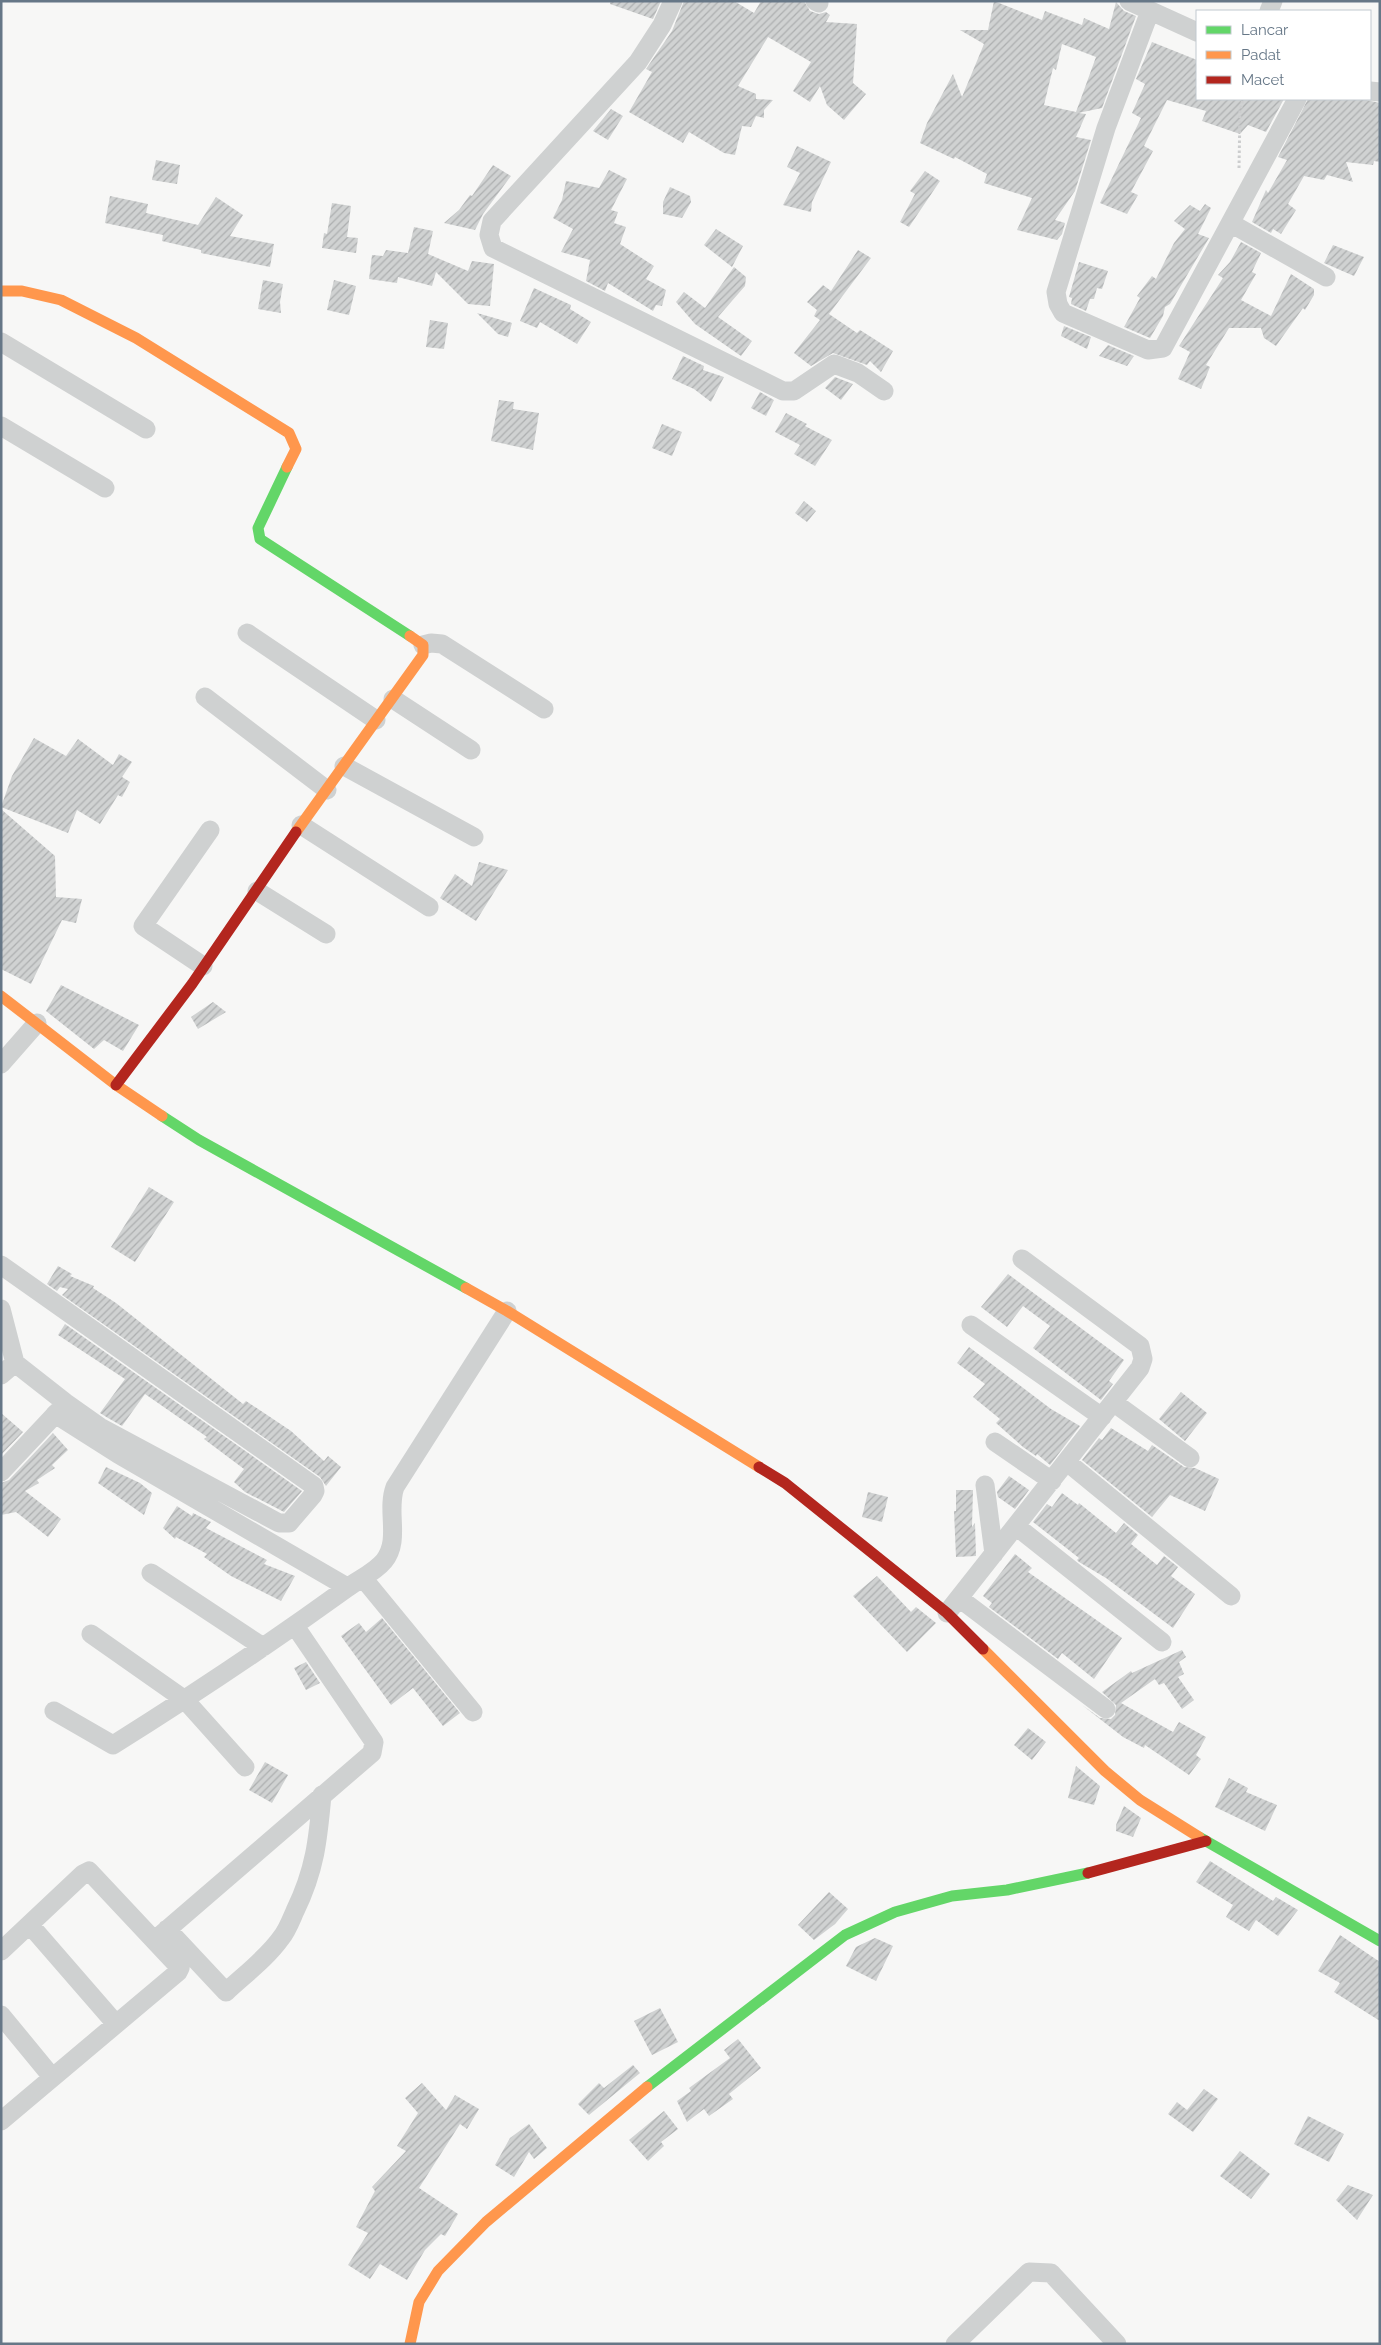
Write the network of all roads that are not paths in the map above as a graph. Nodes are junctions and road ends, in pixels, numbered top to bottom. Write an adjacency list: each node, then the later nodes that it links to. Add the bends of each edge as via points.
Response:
1 (673, 1): 10 (street, via 638,62 492,221 489,235 493,248 783,391 794,392 834,364 858,373)
2 (1130, 1): 3 (street)
3 (1150, 11): 4 (street); 6 (street, via 1092,172 1056,292 1058,304 1063,313 1148,350 1163,348)
4 (1196, 32)
5 (1296, 100): 6 (street, via 1268,149)
6 (1232, 224): 7 (street)
7 (1326, 277)
8 (1, 291): 15 (street, via 22,290 61,300 136,338 289,433 296,449 258,528 260,538)
9 (1, 342): 12 (street)
10 (884, 391)
11 (1, 426): 13 (street)
12 (146, 429)
13 (105, 488)
14 (247, 633): 19 (street)
15 (424, 645): 17 (street, via 423,655); 18 (street, via 442,644)
16 (204, 697): 22 (street)
17 (393, 699): 19 (street); 20 (street)
18 (544, 709)
19 (376, 720): 21 (street)
20 (471, 750)
21 (344, 766): 22 (street); 25 (street)
22 (327, 790): 23 (street)
23 (301, 825): 26 (street); 27 (street)
24 (210, 830): 29 (street, via 143,926)
25 (474, 837)
26 (257, 891): 28 (street); 29 (street)
27 (429, 907)
28 (326, 934)
29 (204, 966): 33 (street)
30 (1, 996): 31 (street)
31 (37, 1023): 32 (street); 33 (street)
32 (1, 1064)
33 (116, 1085): 37 (street, via 199,1140)
34 (1022, 1259): 40 (street, via 1140,1346 1143,1359 1140,1368)
35 (1, 1265): 41 (street, via 314,1486 316,1491 289,1523 279,1523 100,1427)
36 (1, 1309): 39 (street)
37 (507, 1311): 52 (street, via 395,1487 391,1498 393,1529 384,1561); 55 (street, via 784,1483)
38 (971, 1325): 42 (street)
39 (8, 1369): 41 (street)
40 (1113, 1402): 42 (street); 44 (street)
41 (60, 1409): 46 (street); 52 (street)
42 (1102, 1417): 45 (street)
43 (995, 1442): 47 (street)
44 (1190, 1458)
45 (1067, 1462): 47 (street); 53 (street)
46 (1, 1472)
47 (1052, 1481): 49 (street)
48 (985, 1485): 50 (street)
49 (1016, 1526): 50 (street); 58 (street)
50 (994, 1554): 54 (street)
51 (151, 1573): 59 (street)
52 (355, 1582): 56 (street); 63 (street)
53 (1230, 1596)
54 (959, 1598): 55 (street); 61 (street)
55 (947, 1612): 66 (street, via 1105,1771 1140,1800)
56 (295, 1626): 59 (street); 65 (street, via 374,1742 372,1753)
57 (91, 1634): 60 (street)
58 (1162, 1642)
59 (263, 1647): 60 (street)
60 (185, 1700): 62 (street, via 113,1745); 64 (street)
61 (1106, 1709)
62 (54, 1711)
63 (473, 1712)
64 (245, 1767)
65 (322, 1795): 68 (street); 68 (street, via 316,1858 307,1888 282,1937 226,1992)
66 (1206, 1841): 69 (street); 75 (street, via 1105,1869 1007,1890 952,1896 895,1912 845,1935 656,2079 486,2222 438,2271 419,2302)
67 (30, 1925): 68 (street, via 82,1874 89,1871); 70 (street); 72 (street)
68 (161, 1935): 72 (street, via 178,1965 178,1972)
69 (1380, 1941)
70 (1, 1952)
71 (1, 2015): 73 (street)
72 (116, 2024): 73 (street)
73 (52, 2077): 74 (street)
74 (1, 2122)
75 (410, 2344)
76 (956, 2344): 77 (street, via 1029,2272 1041,2271 1051,2273)
77 (1117, 2344)

